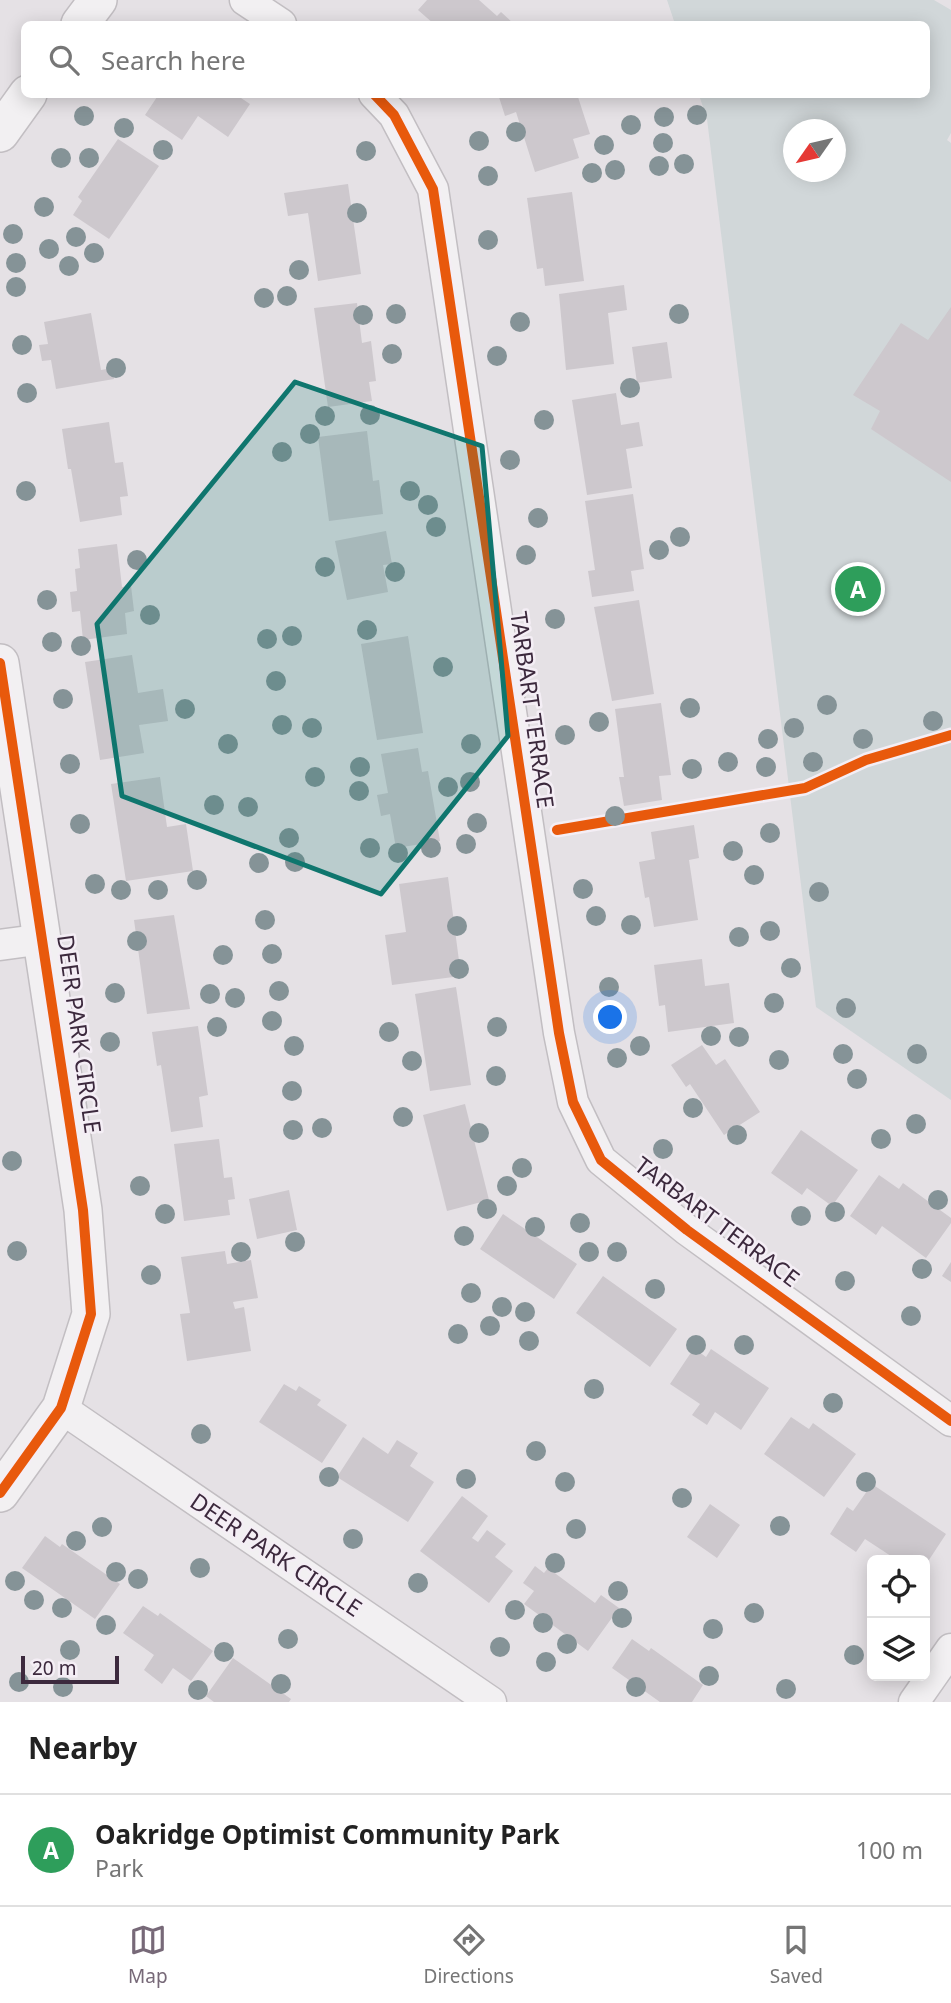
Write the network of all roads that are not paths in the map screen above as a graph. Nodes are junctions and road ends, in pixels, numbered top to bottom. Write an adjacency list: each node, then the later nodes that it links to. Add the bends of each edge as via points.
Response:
1 (98, 0): 3 (street)
2 (245, 0): 4 (street)
3 (82, 21)
4 (276, 21)
5 (25, 98): 7 (street)
6 (378, 98): 12 (street, TARBART TERRACE, via 394,116 433,189 573,1102 601,1160 687,1230)
7 (0, 133)
8 (0, 663): 9 (street, DEER PARK CIRCLE)
9 (44, 939): 10 (street); 11 (street, DEER PARK CIRCLE, via 83,1210 91,1314)
10 (0, 946)
11 (61, 1408): 13 (street); 15 (street, DEER PARK CIRCLE)
12 (951, 1421)
13 (0, 1493)
14 (951, 1649): 16 (street)
15 (491, 1702)
16 (914, 1702)

